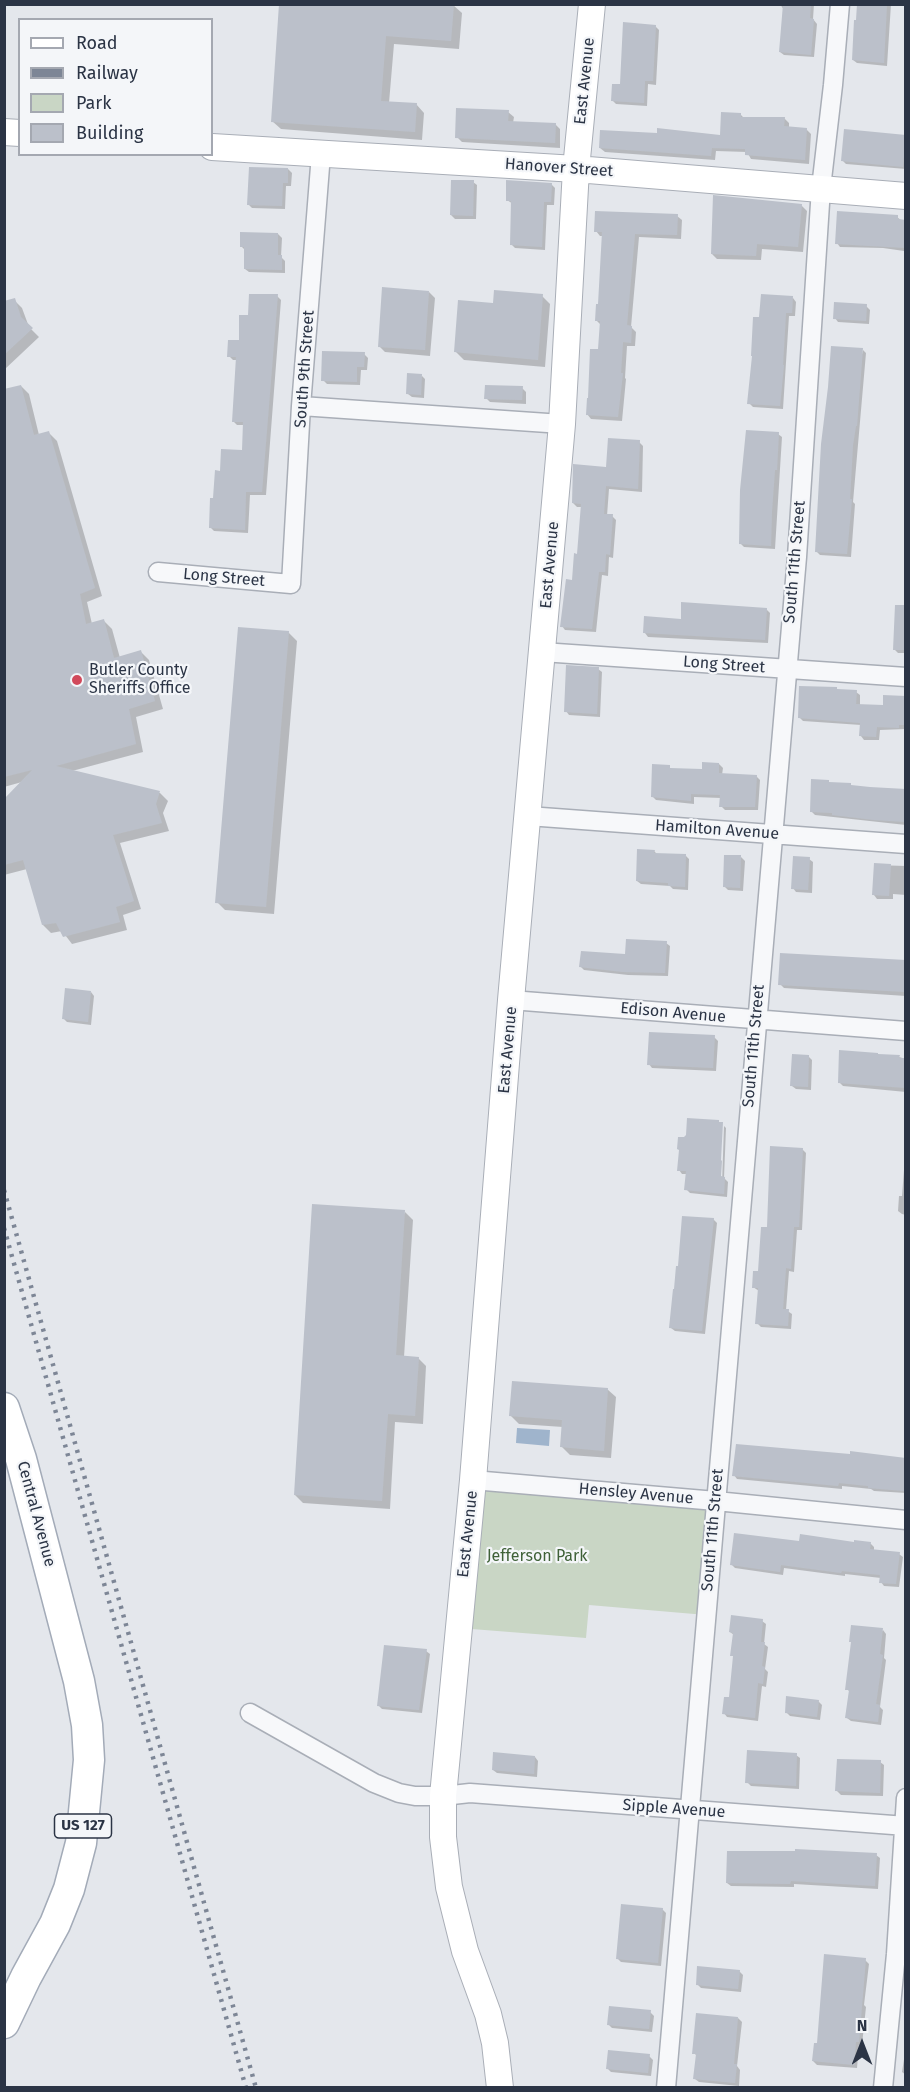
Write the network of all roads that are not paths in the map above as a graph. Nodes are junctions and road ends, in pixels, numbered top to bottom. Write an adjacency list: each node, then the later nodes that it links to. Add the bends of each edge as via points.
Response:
1 (592, 4): 5 (street, East Avenue)
2 (840, 4): 6 (street, South 11th Street)
3 (213, 147): 4 (street, Hanover Street)
4 (321, 154): 5 (street, Hanover Street); 8 (street, South 9th Street)
5 (576, 169): 6 (street, Hanover Street); 9 (street, East Avenue)
6 (821, 188): 7 (street, Hanover Street); 13 (street, South 11th Street)
7 (906, 196)
8 (301, 406): 9 (street); 11 (street, South 9th Street)
9 (562, 424): 12 (street, East Avenue)
10 (158, 572): 11 (street, Long Street)
11 (291, 584)
12 (542, 652): 13 (street, Long Street); 15 (street, East Avenue)
13 (786, 670): 14 (street, Long Street); 16 (street, South 11th Street)
14 (906, 677)
15 (528, 816): 16 (street, Hamilton Avenue); 18 (street, East Avenue)
16 (773, 834): 17 (street, Hamilton Avenue); 19 (street, South 11th Street)
17 (906, 844)
18 (512, 1000): 19 (street, Edison Avenue); 22 (street, East Avenue)
19 (757, 1020): 20 (street, Edison Avenue); 23 (street, South 11th Street)
20 (906, 1031)
21 (4, 1408): 30 (main road, Central Avenue / US 127, via 79,1681 89,1760 81,1843 69,1889)
22 (473, 1480): 23 (street, Hensley Avenue); 26 (street, East Avenue)
23 (716, 1501): 24 (street, Hensley Avenue); 28 (street, South 11th Street)
24 (906, 1520)
25 (249, 1713): 26 (street, Sipple Avenue, via 374,1783 415,1796)
26 (443, 1796): 28 (street, Sipple Avenue, via 470,1793); 31 (street, East Avenue, via 449,1887 465,1951 488,2014)
27 (906, 1798): 29 (street)
28 (690, 1810): 29 (street, Sipple Avenue); 32 (street, South 11th Street)
29 (904, 1826): 33 (street)
30 (4, 2024)
31 (500, 2088)
32 (666, 2088)
33 (883, 2088)

